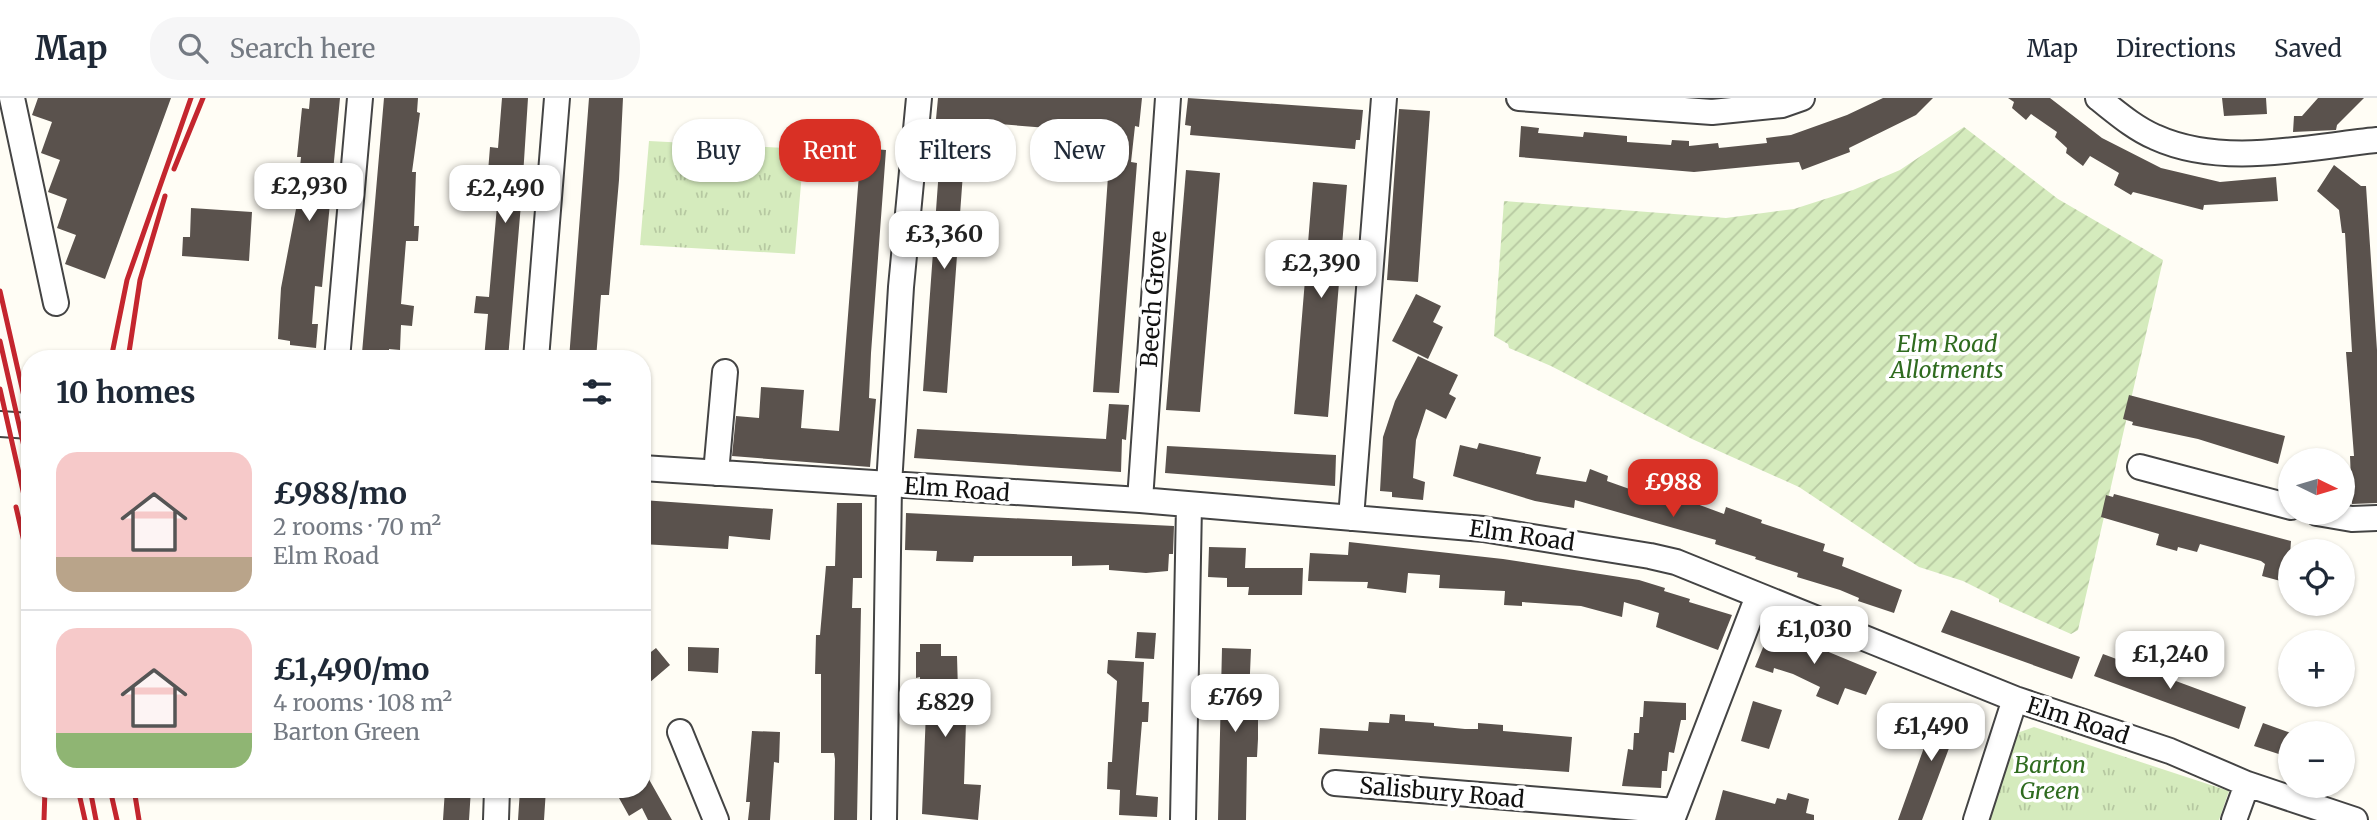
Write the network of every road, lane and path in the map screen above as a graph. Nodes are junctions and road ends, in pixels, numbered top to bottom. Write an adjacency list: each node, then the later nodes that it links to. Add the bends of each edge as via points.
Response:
1 (12, 98): 11 (street)
2 (360, 98): 12 (street)
3 (557, 98): 13 (street)
4 (919, 98): 20 (street)
5 (1168, 98): 21 (street, Beech Grove)
6 (1384, 98): 24 (street)
7 (1519, 98): 8 (street, via 1712,112 1782,105)
8 (1802, 98)
9 (2098, 98): 10 (street, via 2155,137 2219,153)
10 (2377, 140)
11 (56, 303)
12 (338, 350)
13 (537, 350)
14 (725, 372): 19 (street)
15 (0, 424): 16 (street)
16 (21, 425)
17 (2140, 467): 22 (street)
18 (651, 469): 19 (street, Elm Road)
19 (716, 473): 20 (street, Elm Road)
20 (889, 485): 21 (street, Elm Road); 36 (street)
21 (1140, 500): 23 (street, Elm Road)
22 (2278, 504)
23 (1189, 505): 24 (street, Elm Road); 37 (street)
24 (1351, 518): 27 (street, Elm Road, via 1483,528 1650,556)
25 (2377, 518): 26 (street)
26 (2356, 519)
27 (1758, 596): 28 (street, Elm Road); 33 (street)
28 (2015, 699): 31 (street, Elm Road, via 2169,751); 38 (street)
29 (680, 732): 35 (street)
30 (1335, 783): 33 (street, Salisbury Road)
31 (2247, 784): 39 (street); 40 (street, Elm Road)
32 (497, 798): 34 (street)
33 (1674, 816)
34 (496, 820)
35 (716, 820)
36 (884, 820)
37 (1183, 820)
38 (1976, 820)
39 (2234, 820)
40 (2355, 820)

